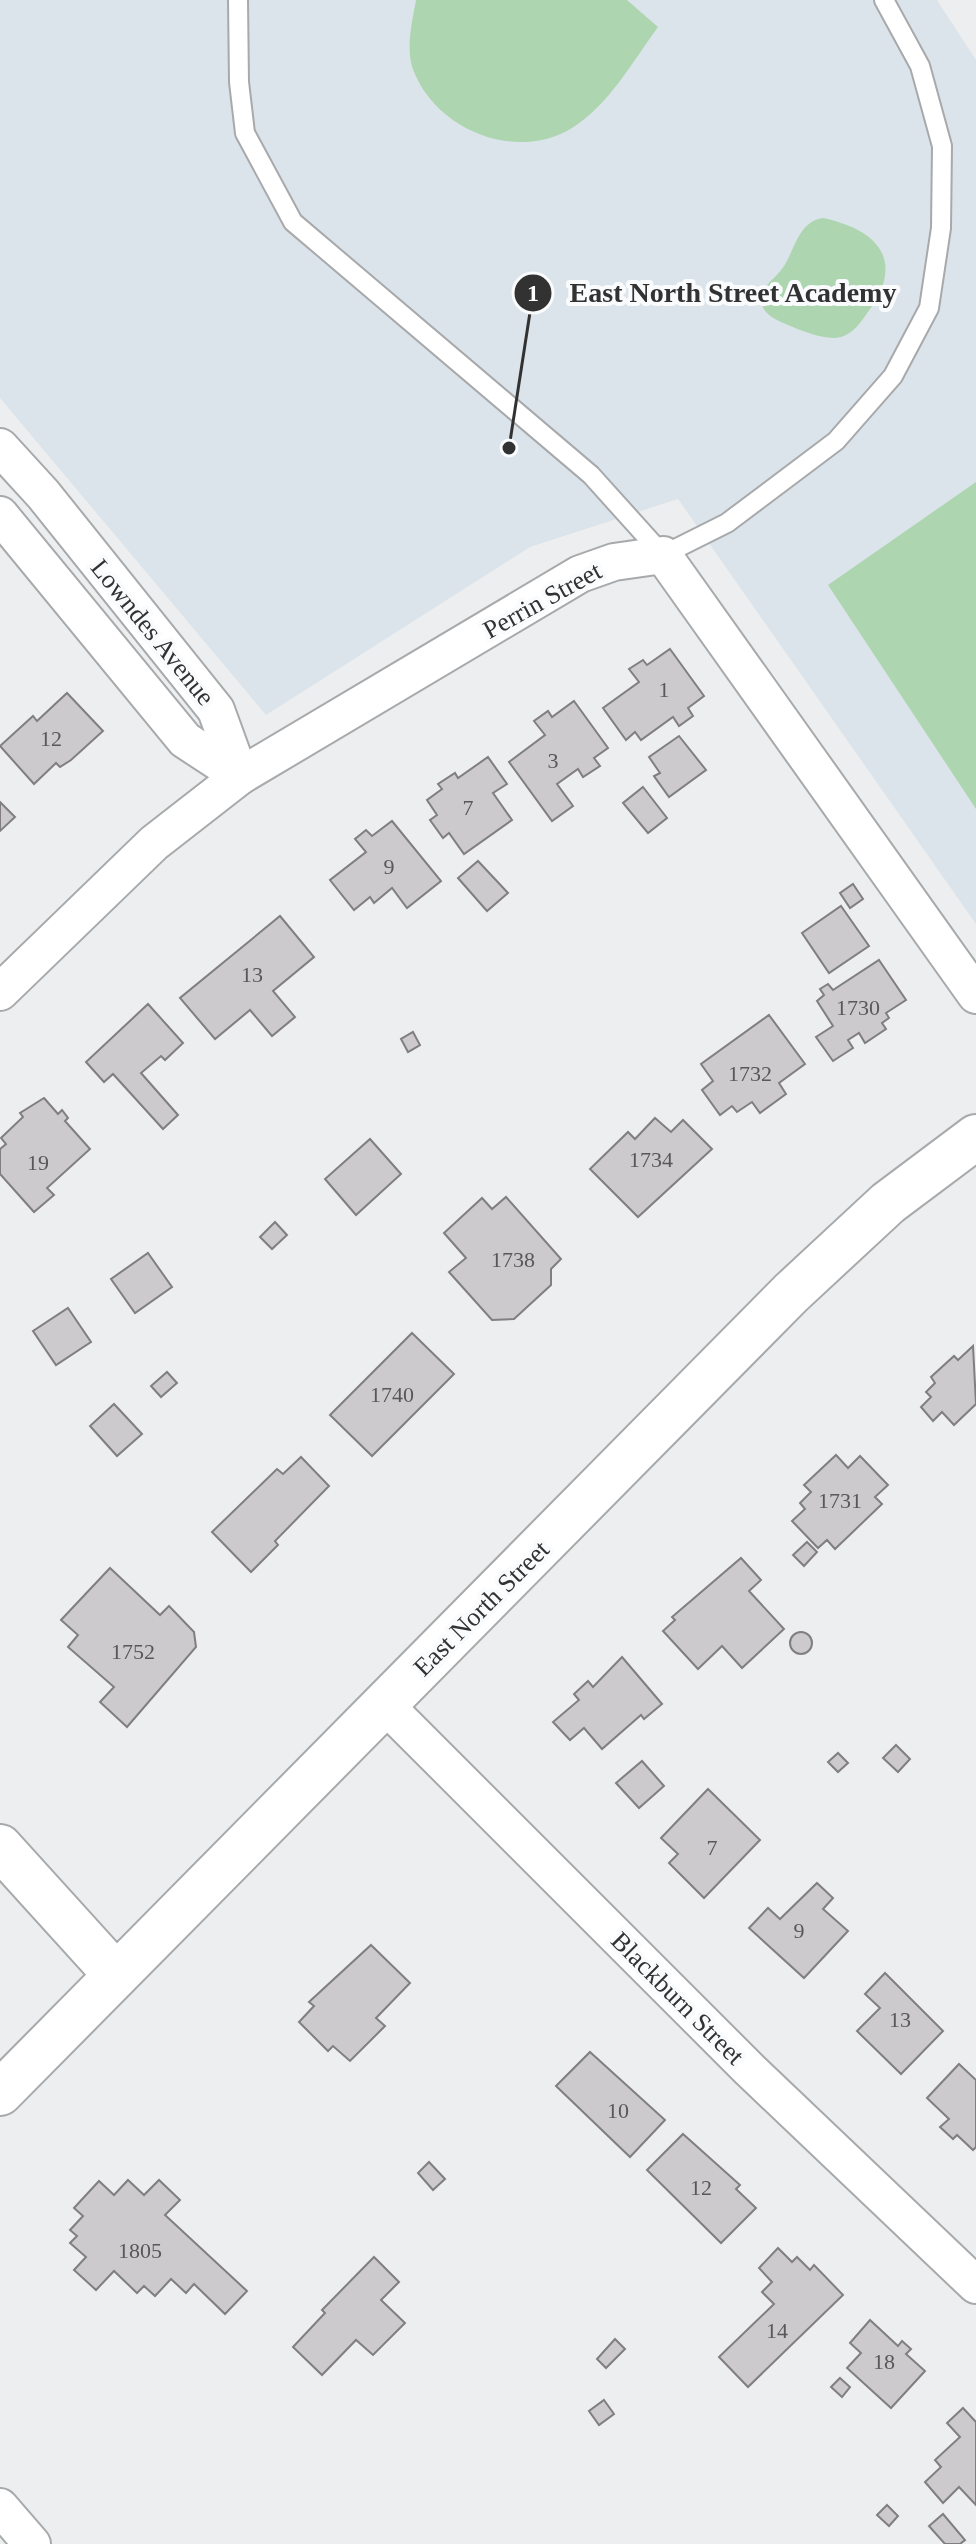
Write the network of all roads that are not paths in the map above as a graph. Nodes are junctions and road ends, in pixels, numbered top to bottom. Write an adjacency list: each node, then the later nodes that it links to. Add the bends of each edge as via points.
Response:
1 (238, 0): 5 (lane, via 245,133 293,222 591,475)
2 (884, 0): 5 (lane, via 920,66 942,146 941,228 929,308 893,376 836,441 727,523)
3 (0, 447): 6 (street, Lowndes Avenue, via 216,710)
4 (0, 515): 6 (street, Lowndes Avenue, via 185,740)
5 (663, 555): 6 (street, Perrin Street, via 614,562 580,574); 8 (street)
6 (240, 776): 7 (street, Perrin Street, via 154,843)
7 (0, 992)
8 (976, 995)
9 (976, 1137): 10 (main road, East North Street, via 888,1203 791,1293)
10 (385, 1705): 12 (main road, East North Street); 14 (street, Blackburn Street, via 750,2070)
11 (0, 1847): 12 (main road)
12 (116, 1975): 13 (main road, East North Street)
13 (0, 2093)
14 (973, 2274)
15 (0, 2507): 16 (street)
16 (32, 2544)

